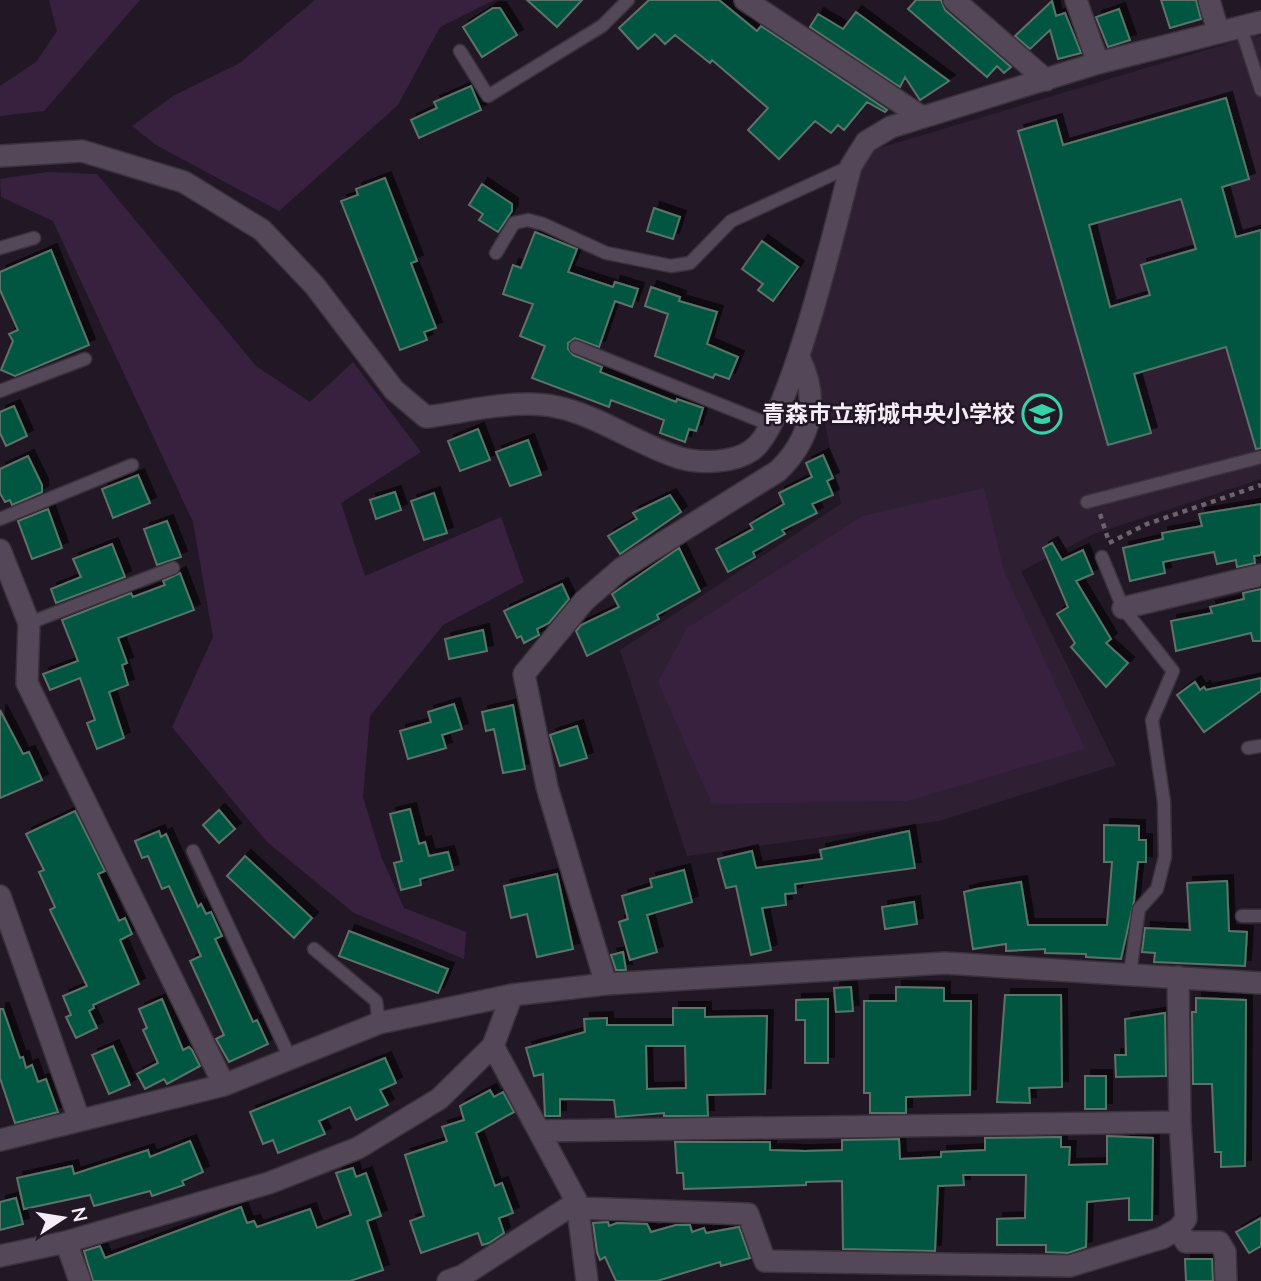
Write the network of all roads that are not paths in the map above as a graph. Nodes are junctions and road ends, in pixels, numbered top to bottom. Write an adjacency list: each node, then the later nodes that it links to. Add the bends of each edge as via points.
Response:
1 (628, 0): 8 (lane, via 602,26 488,96)
2 (745, 0): 12 (street)
3 (954, 0): 10 (street)
4 (1076, 0): 9 (street)
5 (1209, 0): 7 (street)
6 (1251, 24): 7 (street); 11 (lane)
7 (1218, 31): 9 (street)
8 (460, 51)
9 (1098, 63): 10 (street)
10 (1046, 80): 12 (street)
11 (1261, 90)
12 (922, 117): 14 (street, via 891,127 866,142)
13 (0, 156): 22 (street, via 82,151 195,188 262,230 315,286 394,390 426,417 534,403 560,407 681,458 709,463 753,450)
14 (851, 166): 17 (lane, via 731,221 690,263 671,266 606,253 527,220 514,223); 19 (street)
15 (34, 239): 16 (lane)
16 (0, 248)
17 (496, 253)
18 (576, 347): 22 (lane)
19 (799, 357): 22 (street); 41 (street, via 809,377 809,423 797,453 778,471 621,569 584,601 524,674 547,787)
20 (85, 359): 21 (lane)
21 (0, 391)
22 (771, 425)
23 (1261, 457): 25 (lane)
24 (132, 465): 26 (lane)
25 (1091, 500)
26 (0, 519)
27 (0, 550): 32 (street)
28 (1102, 557): 31 (lane)
29 (173, 568): 32 (lane)
30 (1261, 575): 31 (street)
31 (1123, 608): 38 (lane, via 1173,671 1152,720 1164,802 1165,857 1157,889 1139,909)
32 (29, 623): 46 (street, via 27,682)
33 (193, 851): 45 (lane)
34 (0, 896): 47 (street)
35 (1242, 916): 36 (lane)
36 (1261, 916)
37 (314, 949): 43 (lane, via 376,1001)
38 (1130, 973): 39 (street); 41 (street, via 945,963)
39 (1178, 977): 40 (street); 48 (street)
40 (1261, 983)
41 (606, 984): 42 (street)
42 (512, 995): 43 (street); 44 (street)
43 (379, 1023): 45 (street)
44 (493, 1046): 49 (street); 53 (street, via 439,1099 358,1148 268,1183)
45 (290, 1060): 46 (street)
46 (224, 1085): 47 (street)
47 (79, 1119): 50 (street)
48 (1180, 1122): 49 (street); 52 (street, via 1186,1219)
49 (540, 1131): 51 (street)
50 (0, 1140)
51 (578, 1205): 52 (street, via 748,1213 765,1261 1070,1266); 56 (street); 57 (street)
52 (1178, 1230): 58 (street, via 1186,1242 1219,1242 1225,1252)
53 (66, 1242): 54 (street); 55 (street)
54 (0, 1256)
55 (80, 1281)
56 (448, 1281)
57 (587, 1281)
58 (1226, 1281)

